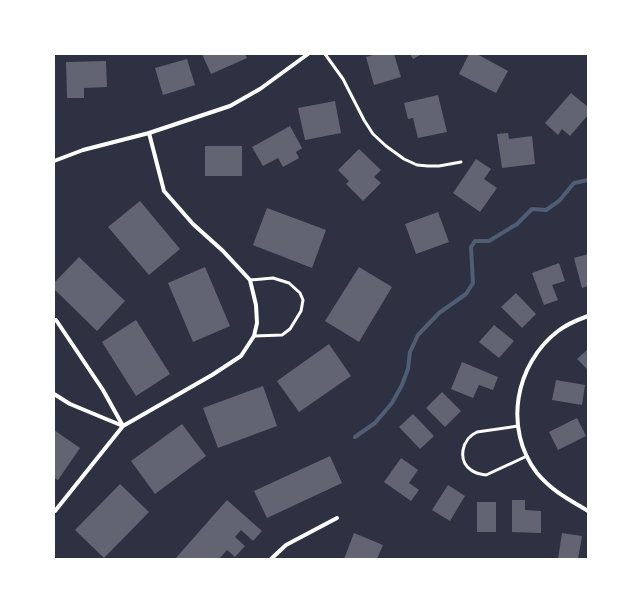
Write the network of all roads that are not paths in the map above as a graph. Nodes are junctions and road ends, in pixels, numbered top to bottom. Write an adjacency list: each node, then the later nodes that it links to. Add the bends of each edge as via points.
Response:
1 (308, 54): 3 (street, via 260,89 230,106)
2 (325, 54): 5 (lane, via 343,79 373,134 386,146 417,165 439,166)
3 (149, 133): 4 (street, via 83,150); 6 (street, via 164,191 193,224)
4 (54, 162)
5 (461, 162)
6 (250, 280): 9 (street, via 256,305 257,323); 9 (lane, via 273,278 289,283 300,292 303,300 302,311 290,329 282,335)
7 (588, 316): 12 (street, via 558,330 535,355 520,389 517,407)
8 (54, 320): 11 (street, via 103,390)
9 (254, 336): 11 (street, via 241,356)
10 (54, 394): 11 (street, via 70,404)
11 (123, 426): 14 (street)
12 (518, 426): 13 (street); 13 (lane, via 476,432 467,438 462,452 463,460 472,471 486,475)
13 (527, 456): 15 (street, via 547,485)
14 (56, 511)
15 (588, 511)
16 (337, 518): 17 (street, via 286,545)
17 (271, 559)

